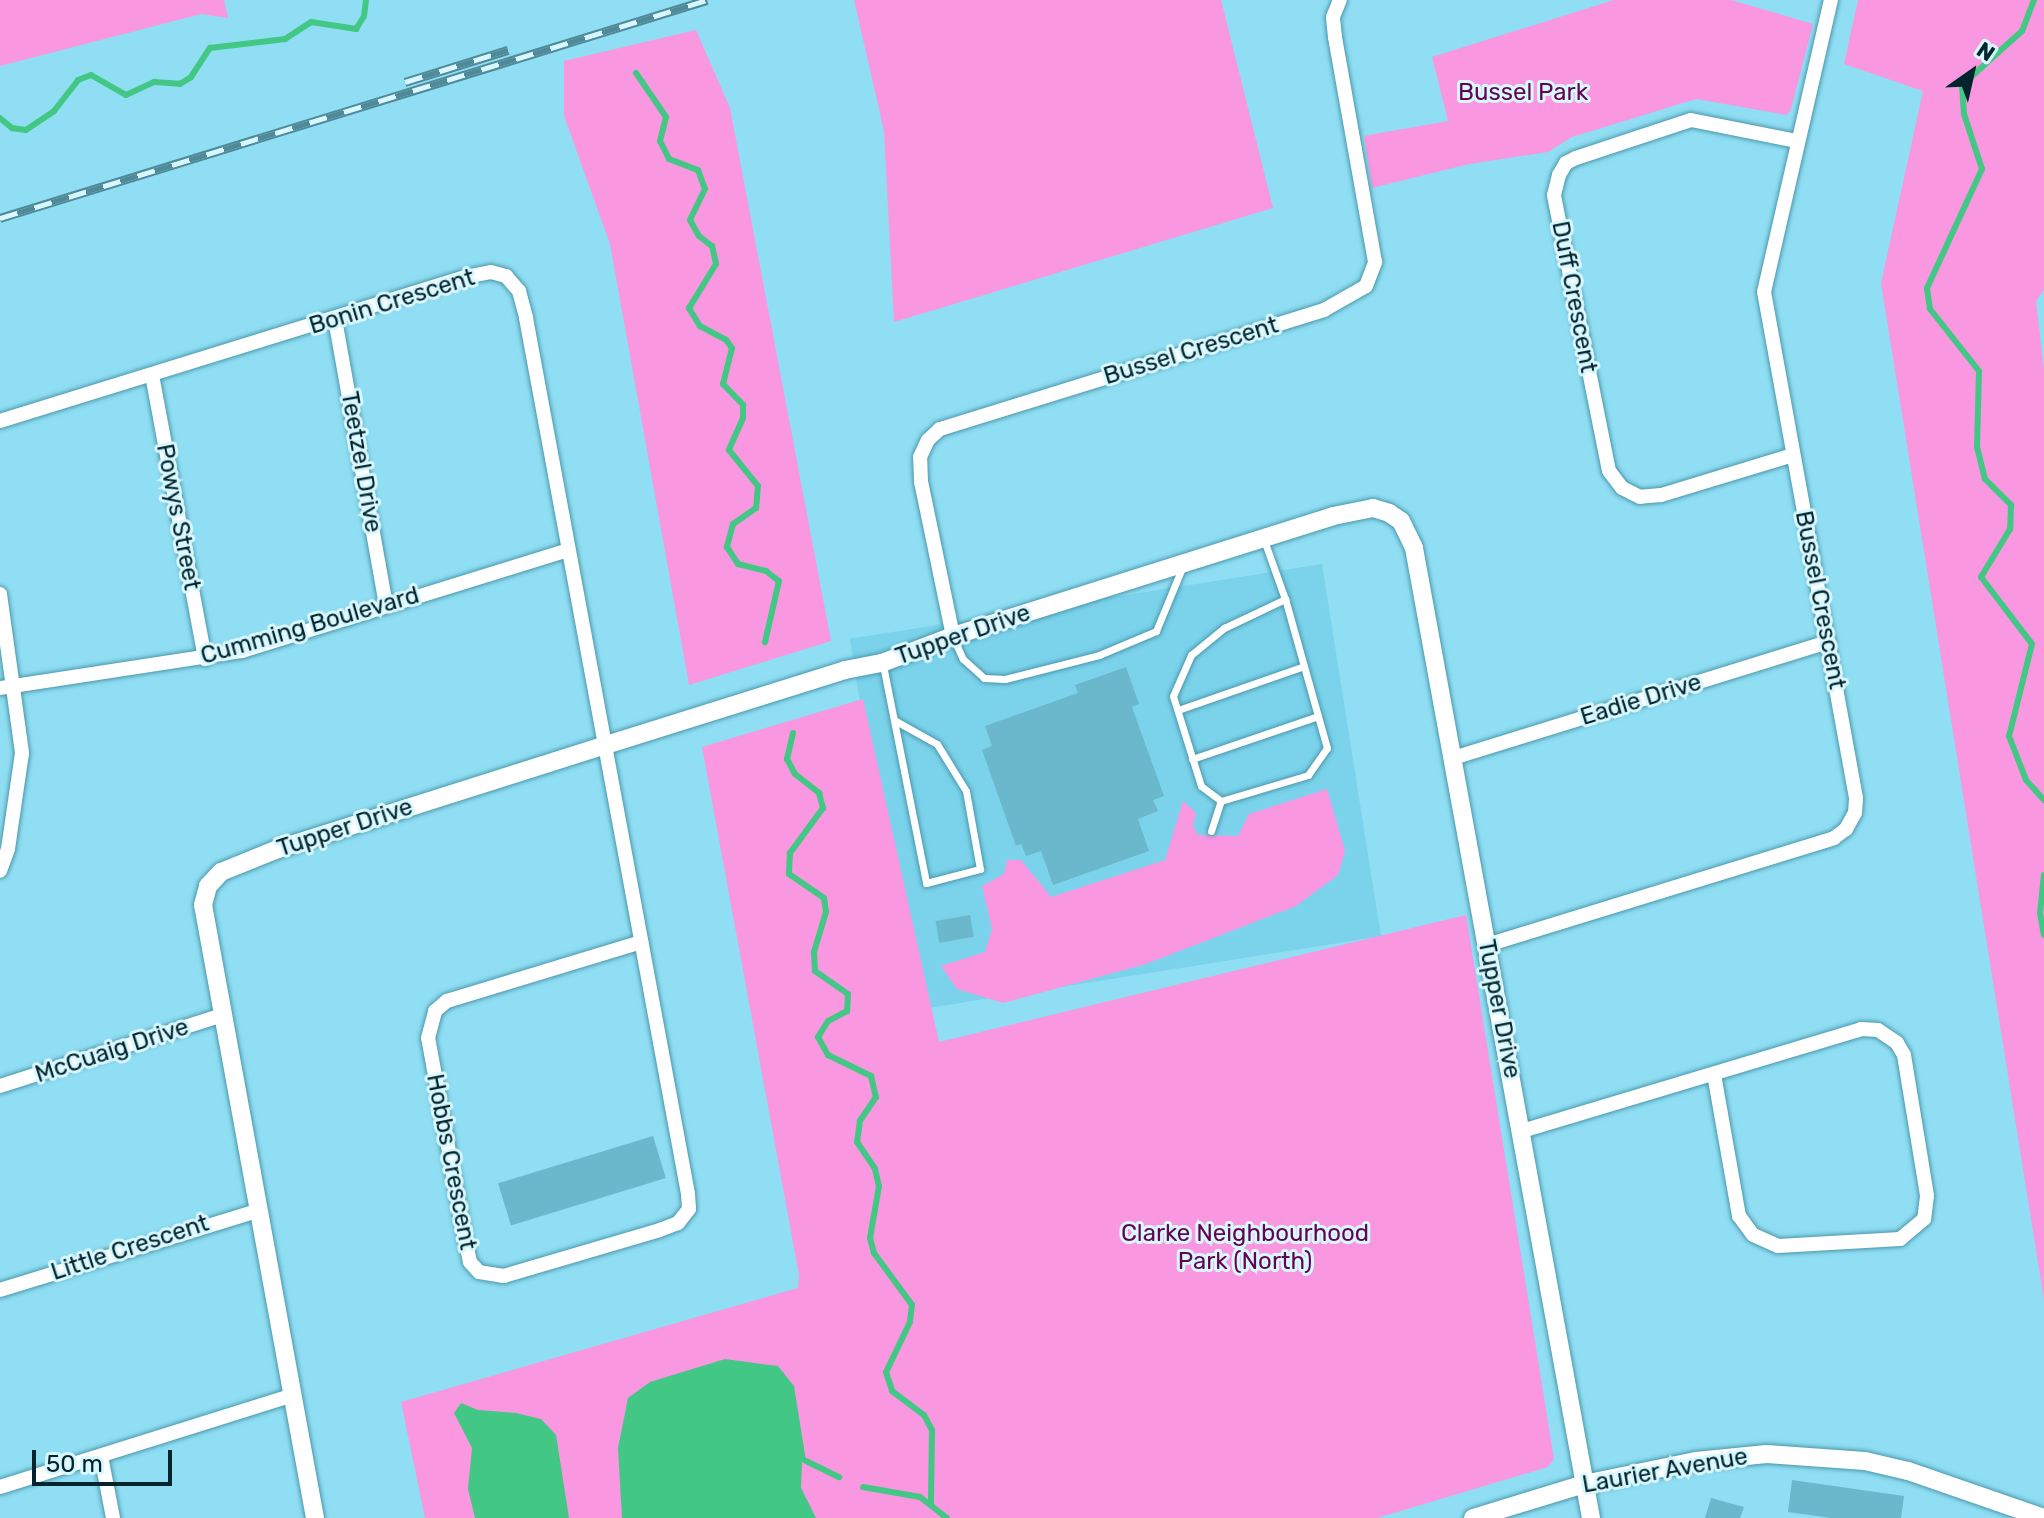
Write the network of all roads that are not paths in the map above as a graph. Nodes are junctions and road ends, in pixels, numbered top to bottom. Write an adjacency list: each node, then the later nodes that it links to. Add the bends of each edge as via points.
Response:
1 (1340, 0): 14 (street, Bussel Crescent, via 1334,27 1375,262 1366,286 1324,310 940,429 920,457 921,482)
2 (1831, 0): 3 (street, Bussel Crescent)
3 (1796, 141): 7 (street, Bussel Crescent, via 1764,292); 7 (street, Duff Crescent, via 1691,120 1566,163 1554,195 1609,471 1622,488 1640,497 1661,495)
4 (335, 319): 5 (street, Bonin Crescent); 9 (street, Bonin Crescent, via 465,277 491,272 506,276 519,291 526,318); 13 (street, Teetzel Drive)
5 (152, 375): 6 (street, Bonin Crescent); 16 (street, Powys Street)
6 (0, 421)
7 (1793, 455): 15 (street, Bussel Crescent)
8 (1263, 538): 10 (street, Tupper Drive); 12 (lane); 25 (street, Tupper Drive, via 1356,509 1373,508 1401,521 1414,548)
9 (568, 550): 13 (street, Cumming Boulevard); 24 (street, Bonin Crescent)
10 (1184, 563): 14 (street, Tupper Drive); 14 (lane, via 1156,631 1099,655 1005,679 984,678 963,659)
11 (0, 594): 19 (street)
12 (1285, 599): 18 (lane); 21 (lane, via 1224,628 1191,655 1173,696)
13 (386, 606): 16 (street, Cumming Boulevard)
14 (953, 636): 17 (street, Tupper Drive)
15 (1828, 642): 25 (street, Eadie Drive); 31 (street, Bussel Crescent, via 1856,798 1846,829 1834,838)
16 (205, 659): 19 (street, Cumming Boulevard)
17 (882, 663): 23 (lane); 24 (street, Tupper Drive)
18 (1304, 666): 21 (lane); 22 (lane)
19 (15, 684): 20 (street, Cumming Boulevard); 29 (street, via 22,753)
20 (0, 688)
21 (1178, 710): 26 (lane)
22 (1318, 716): 26 (lane); 27 (lane, via 1327,748 1308,775)
23 (894, 720): 23 (lane, via 926,883 980,869 966,791 937,744)
24 (606, 745): 30 (street, Hobbs Crescent); 32 (street, Tupper Drive, via 238,862 221,872 208,886 203,905)
25 (1453, 758): 31 (street, Tupper Drive)
26 (1192, 759): 27 (lane, via 1201,786)
27 (1221, 801): 28 (lane)
28 (1211, 831)
29 (0, 871)
30 (641, 942): 30 (street, Hobbs Crescent, via 447,1001 435,1011 428,1038 470,1262 479,1272 504,1276 646,1234 678,1223 689,1209)
31 (1487, 945): 35 (street, Tupper Drive)
32 (223, 1015): 34 (street, McCuaig Drive); 36 (street, Tupper Drive)
33 (1714, 1074): 33 (street, via 1739,1216 1753,1235 1778,1246 1900,1239 1924,1219 1927,1196 1904,1055 1888,1036 1861,1029); 35 (street)
34 (0, 1086)
35 (1522, 1131): 40 (street, Tupper Drive)
36 (260, 1210): 37 (street, Little Crescent); 38 (street, Tupper Drive)
37 (0, 1290)
38 (293, 1395): 39 (street); 43 (street, Tupper Drive)
39 (101, 1456): 41 (street); 42 (street)
40 (1584, 1484): 44 (street, Laurier Avenue); 45 (street, Tupper Drive); 46 (street, Laurier Avenue, via 1732,1456 1803,1454 1908,1471)
41 (0, 1487)
42 (113, 1518)
43 (315, 1518)
44 (1473, 1518)
45 (1591, 1518)
46 (2044, 1518)

